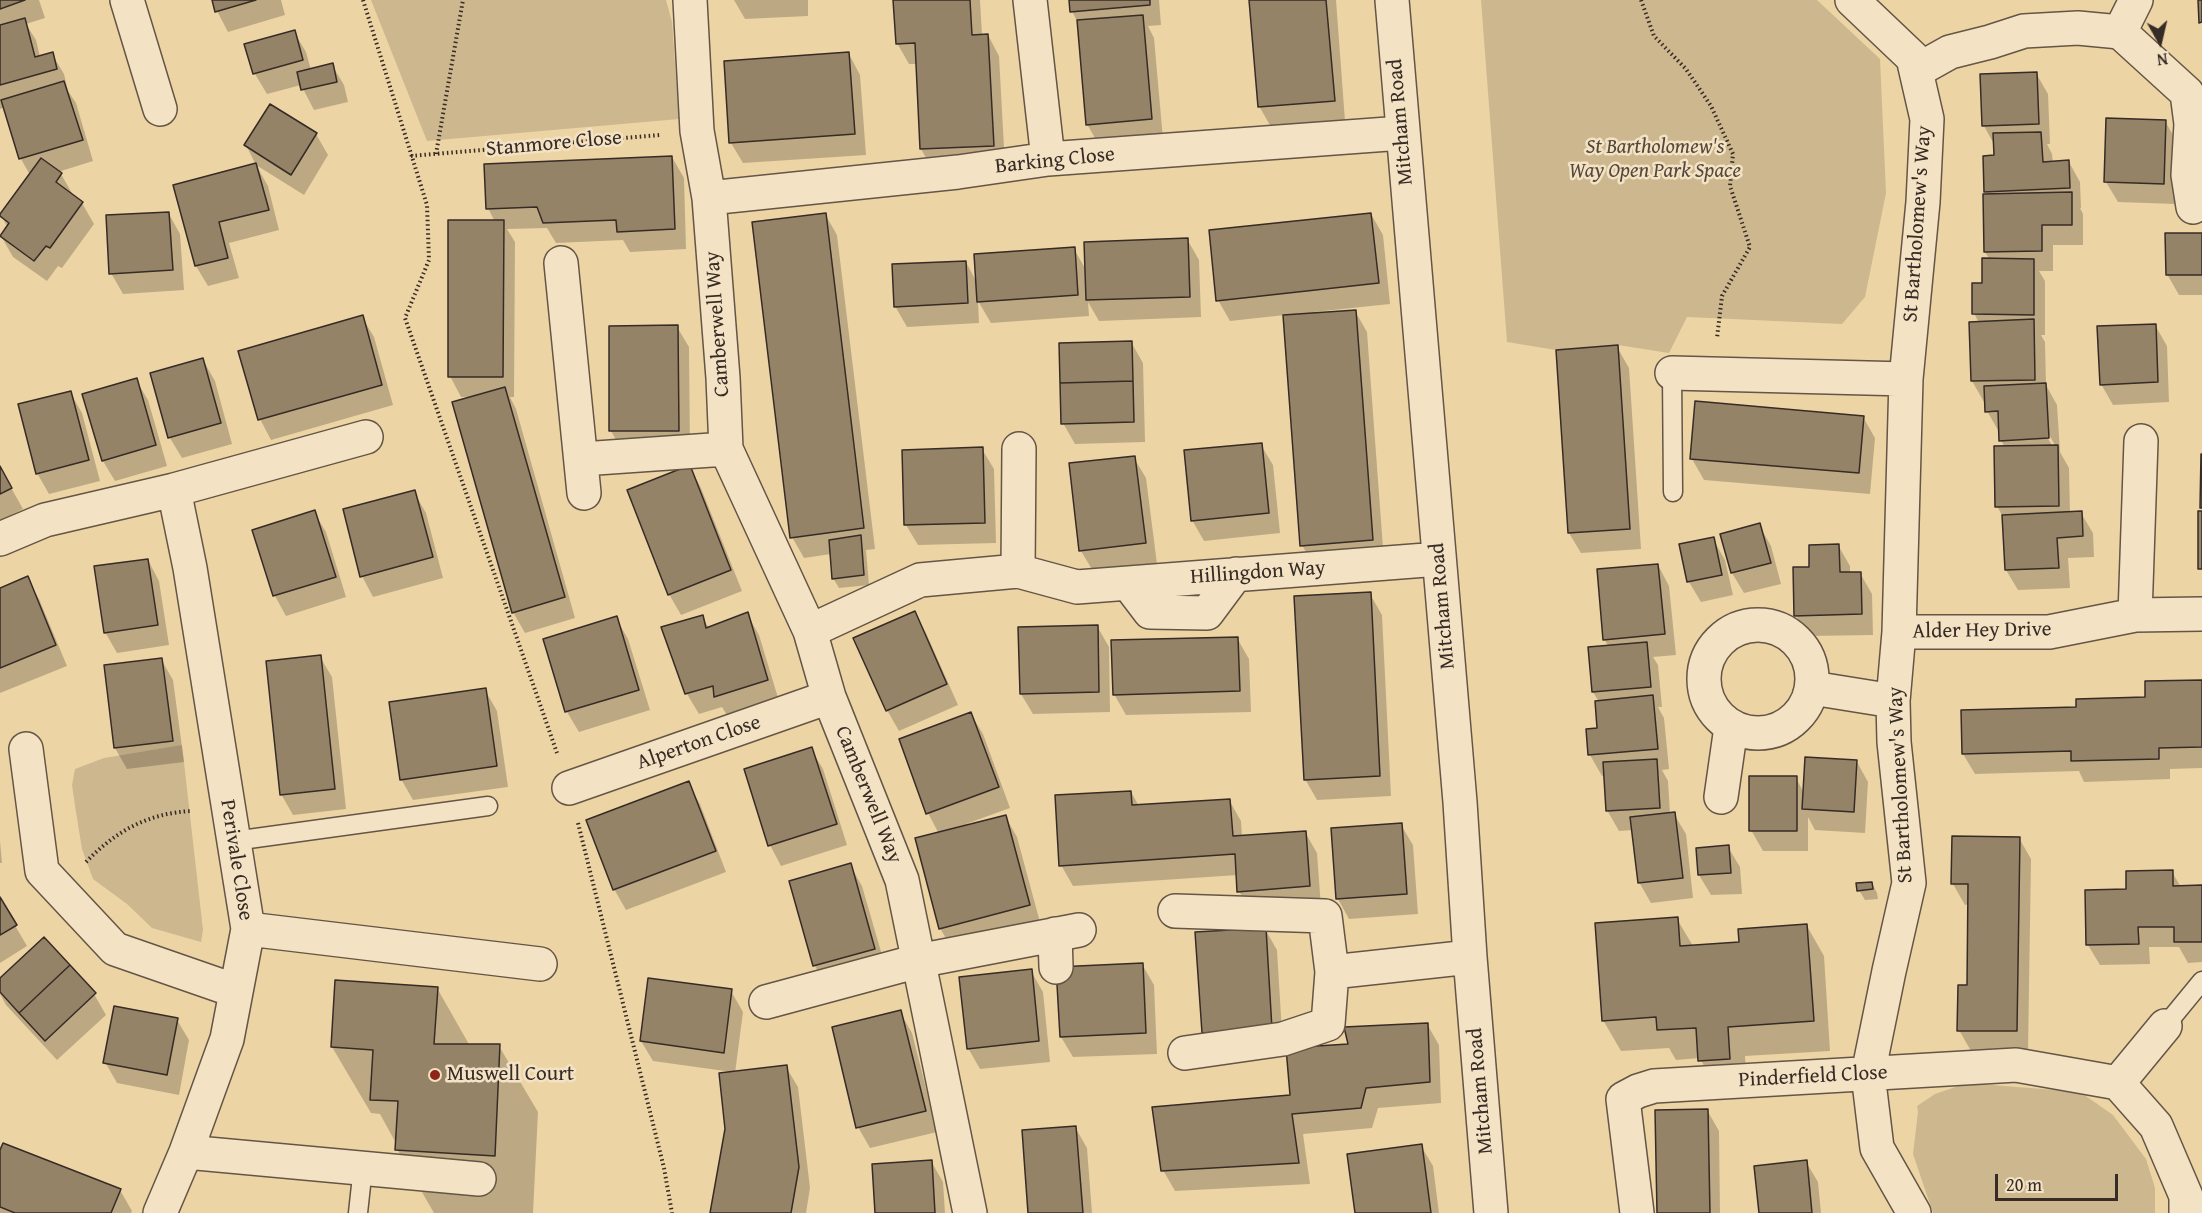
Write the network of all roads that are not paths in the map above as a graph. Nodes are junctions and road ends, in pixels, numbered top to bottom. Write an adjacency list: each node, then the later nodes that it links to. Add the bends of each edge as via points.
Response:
1 (127, 0): 9 (street)
2 (690, 0): 12 (street, Camberwell Way, via 697,131)
3 (1030, 0): 11 (street)
4 (1392, 0): 10 (street, Mitcham Road)
5 (1852, 0): 8 (street, St Bartholomew's Way, via 1913,58)
6 (2136, 0): 7 (street)
7 (2120, 32): 8 (street, via 2078,28 2024,31 1950,52); 13 (street, via 2187,93 2191,124 2188,175)
8 (1916, 71): 16 (street, St Bartholomew's Way, via 1927,119)
9 (160, 109)
10 (1402, 133): 11 (street, Barking Close); 26 (street, Mitcham Road)
11 (1048, 159): 12 (street, Barking Close)
12 (710, 198): 19 (street, Camberwell Way)
13 (2193, 207)
14 (561, 263): 21 (street)
15 (1672, 373): 16 (street); 23 (lane)
16 (1906, 379): 31 (street, St Bartholomew's Way)
17 (366, 437): 22 (street)
18 (2141, 441): 29 (street)
19 (726, 449): 21 (street); 30 (street, Camberwell Way)
20 (1019, 449): 27 (street)
21 (582, 459): 24 (street)
22 (174, 490): 25 (street, via 45,520); 40 (street, Perivale Close)
23 (1673, 492)
24 (584, 493)
25 (0, 539)
26 (1439, 559): 27 (street, Hillingdon Way, via 1077,587); 43 (street, Mitcham Road)
27 (1018, 571): 30 (street, via 920,580)
28 (2202, 614): 29 (street, Alder Hey Drive)
29 (2134, 615): 31 (street, Alder Hey Drive, via 2049,632)
30 (810, 631): 33 (street, Camberwell Way)
31 (1899, 632): 34 (street, St Bartholomew's Way)
32 (1812, 687): 34 (street); 35 (street, via 1796,718 1782,728 1765,733); 35 (street, via 1804,651 1792,637 1776,628 1739,628 1723,637 1704,668 1707,701)
33 (829, 697): 37 (street, Alperton Close); 44 (street, Camberwell Way, via 902,879)
34 (1893, 701): 53 (street, St Bartholomew's Way, via 1909,883)
35 (1731, 727): 38 (street)
36 (26, 749): 49 (street, via 42,872 115,949)
37 (569, 788)
38 (1721, 797)
39 (488, 806): 40 (lane)
40 (234, 841): 42 (street, Perivale Close)
41 (1175, 911): 47 (street, via 1325,916)
42 (248, 929): 45 (street); 49 (street, Perivale Close)
43 (1470, 957): 47 (street); 61 (street, Mitcham Road)
44 (918, 961): 46 (street, via 1067,932); 50 (street); 60 (street, Camberwell Way)
45 (540, 964)
46 (1056, 967)
47 (1332, 972): 52 (street, via 1328,1024 1283,1040)
48 (2202, 981): 51 (lane)
49 (236, 991): 55 (street, Perivale Close, via 227,1039)
50 (766, 1002)
51 (2165, 1026): 54 (street)
52 (1185, 1053)
53 (1868, 1074): 54 (street, Pinderfield Close, via 2016,1065); 62 (street, Pinderfield Close, via 1654,1086 1623,1099); 63 (street, St Bartholomew's Way, via 1877,1148)
54 (2118, 1083): 64 (street, via 2157,1126 2186,1196)
55 (186, 1152): 56 (street); 58 (street, Perivale Close)
56 (363, 1167): 57 (street); 59 (lane)
57 (479, 1179)
58 (160, 1213)
59 (358, 1213)
60 (970, 1213)
61 (1491, 1213)
62 (1637, 1213)
63 (1914, 1213)
64 (2186, 1213)

